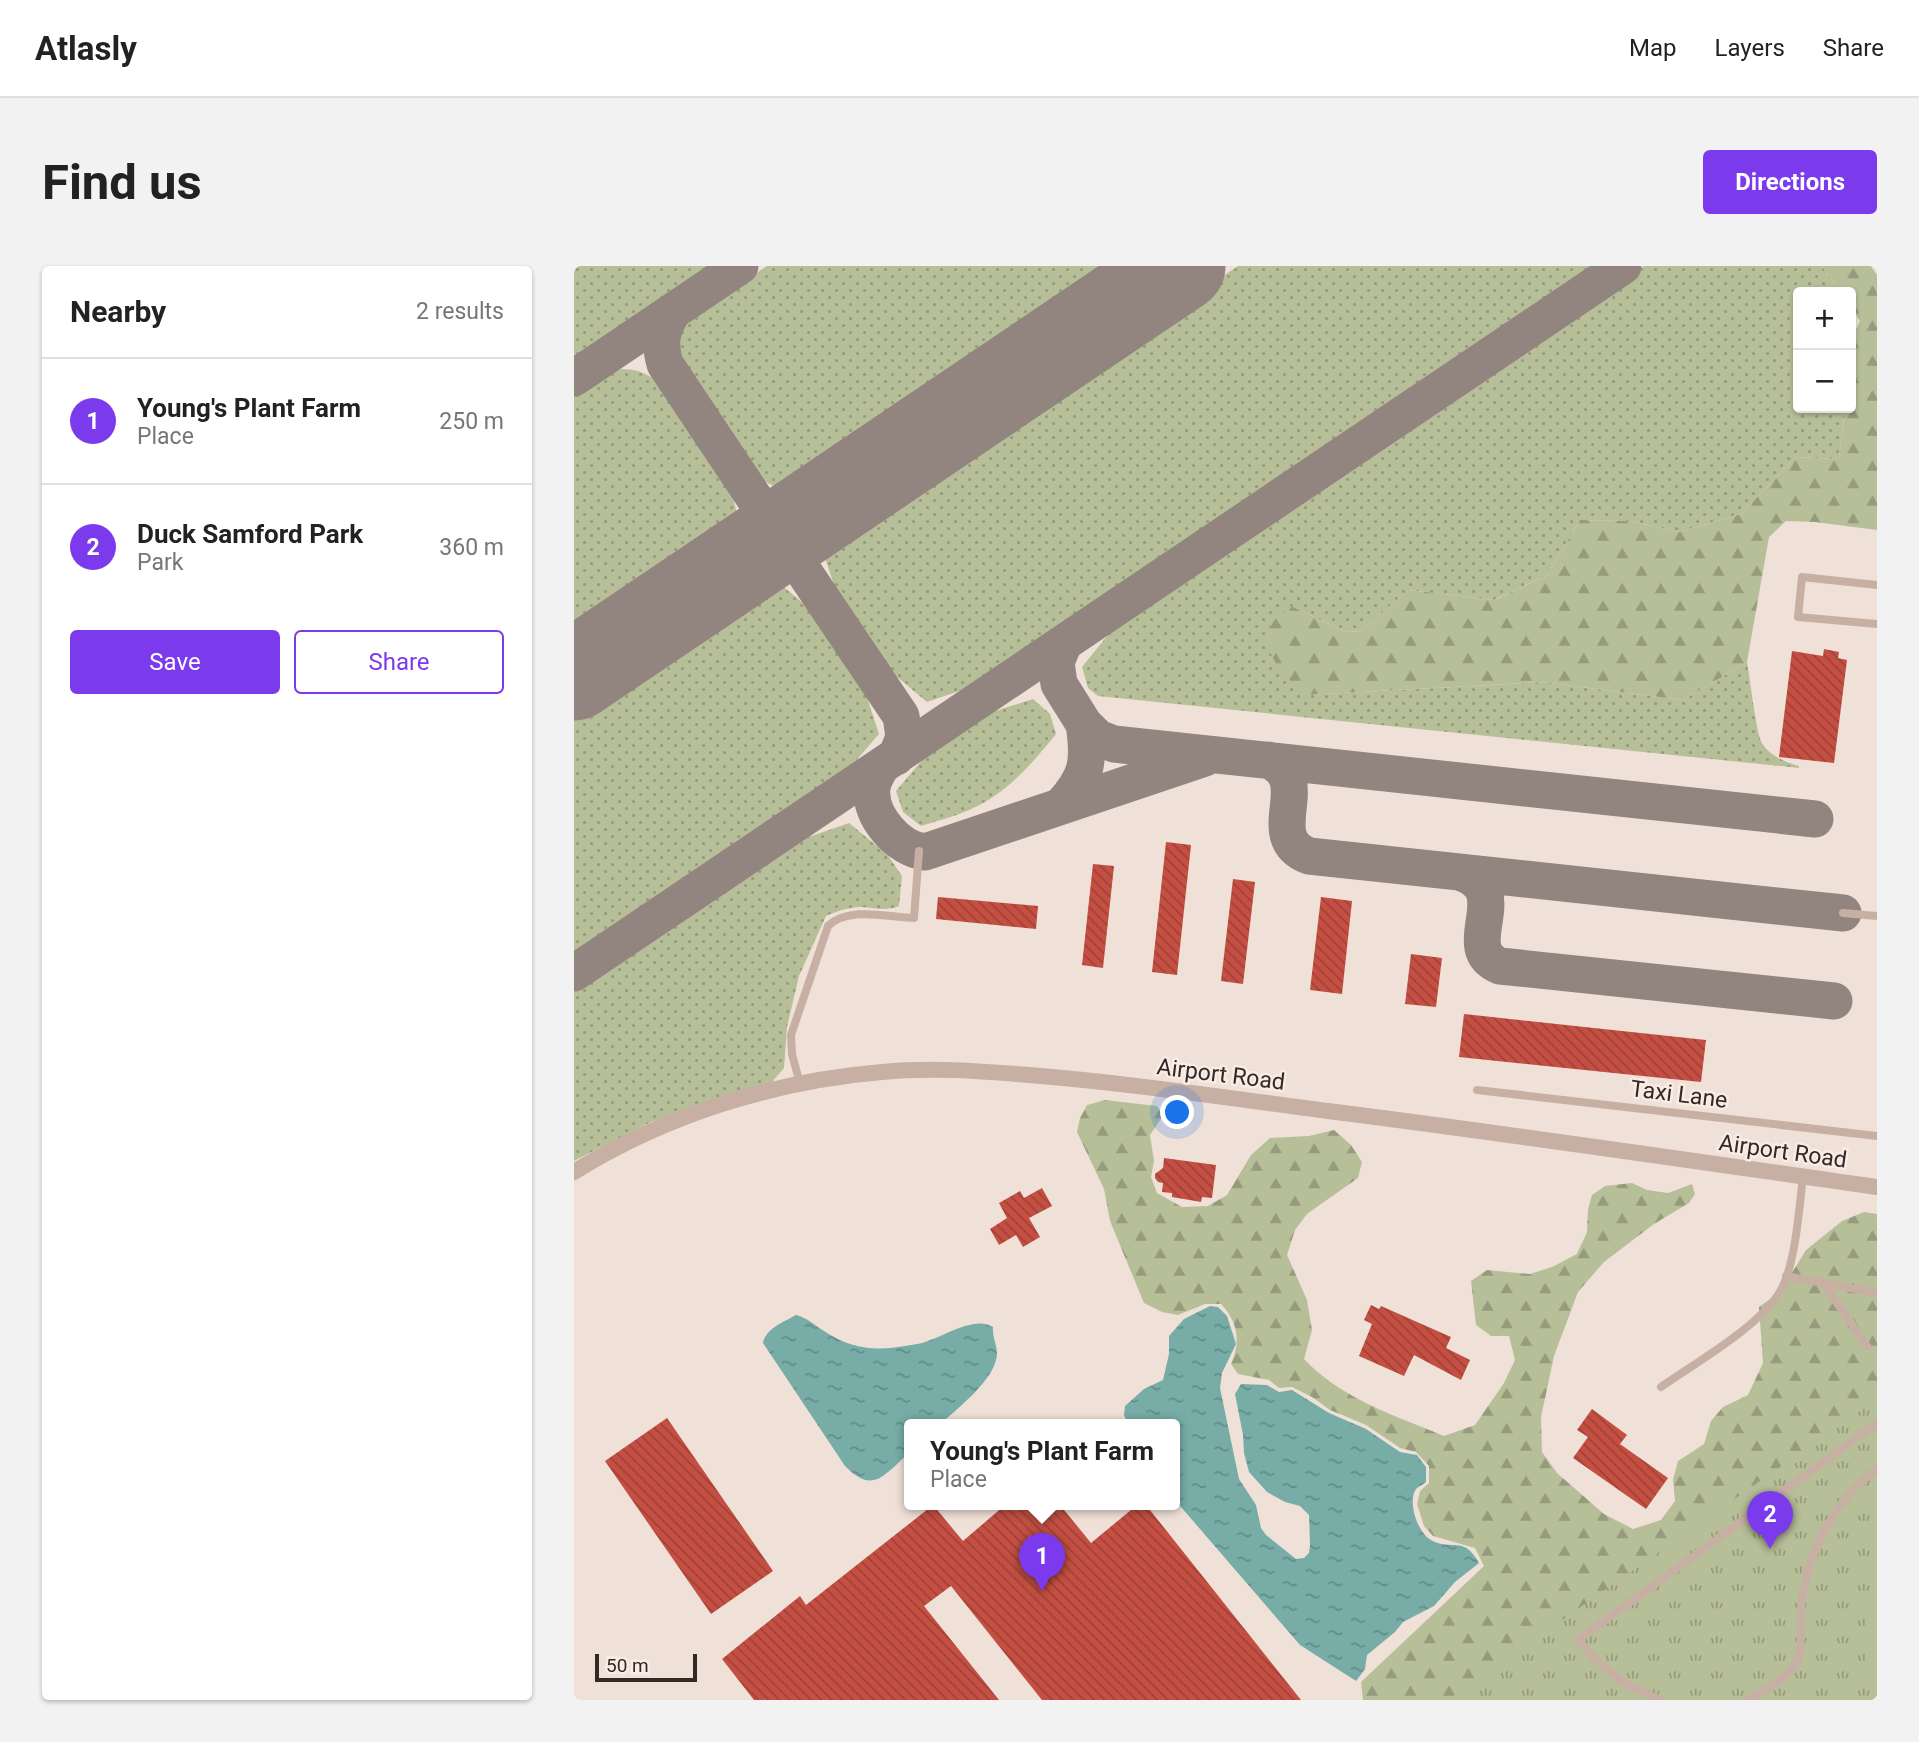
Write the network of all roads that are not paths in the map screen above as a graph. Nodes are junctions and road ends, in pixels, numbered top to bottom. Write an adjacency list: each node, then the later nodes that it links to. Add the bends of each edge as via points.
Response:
1 (1877, 585): 2 (lane, via 1802,577 1797,617)
2 (1877, 624)
3 (919, 851): 6 (lane, via 914,918 850,915 836,918 828,926 791,1035)
4 (1843, 913): 5 (lane)
5 (1877, 916)
6 (800, 1084): 9 (street, Airport Road, via 715,1106 654,1130); 10 (street, Airport Road, via 885,1071 939,1070 1076,1079)
7 (1477, 1090): 8 (lane, Taxi Lane)
8 (1877, 1136)
9 (574, 1172)
10 (1804, 1177): 11 (street, Airport Road); 12 (lane)
11 (1877, 1187)
12 (1786, 1276): 13 (lane); 16 (lane, via 1772,1302 1753,1321)
13 (1823, 1283): 14 (lane); 15 (lane)
14 (1877, 1293)
15 (1867, 1346)
16 (1661, 1387)
17 (1877, 1423): 19 (lane, via 1577,1640 1606,1672)
18 (1877, 1469): 20 (lane, via 1837,1510 1819,1539 1801,1606 1799,1659 1783,1677)
19 (1660, 1700)
20 (1746, 1700)

